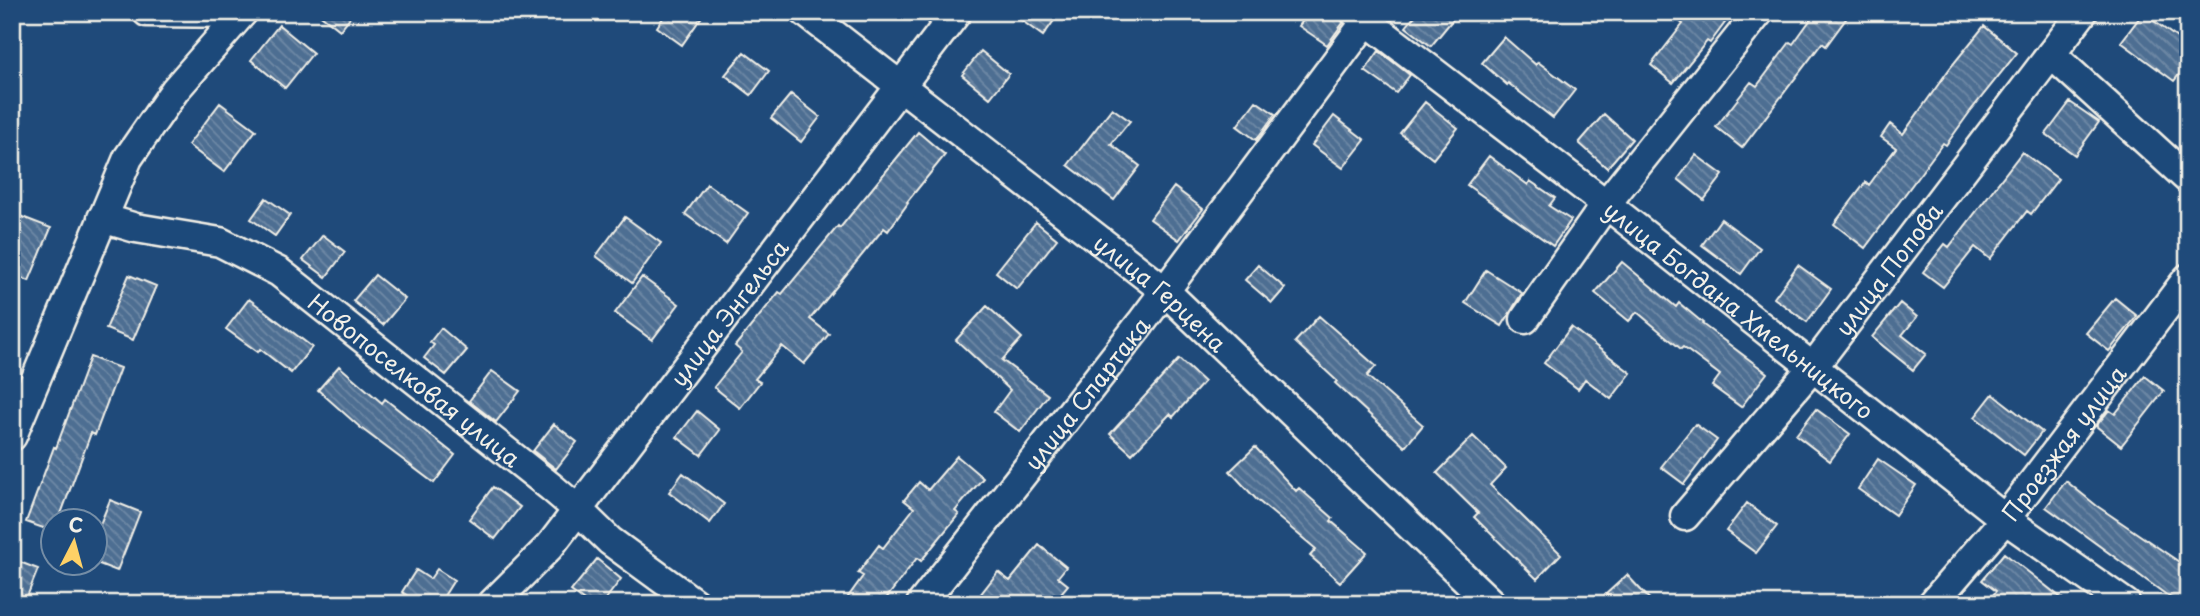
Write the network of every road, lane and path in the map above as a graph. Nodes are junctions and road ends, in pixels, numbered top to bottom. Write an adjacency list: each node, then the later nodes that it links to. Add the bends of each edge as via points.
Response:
1 (147, 12): 6 (street)
2 (805, 12): 9 (street, улица Герцена)
3 (957, 12): 9 (street, улица Энгельса)
4 (1759, 12): 11 (street)
5 (2083, 12): 8 (street, улица Попова)
6 (243, 13): 12 (street, via 175,90 128,158)
7 (1365, 15): 11 (street, улица Богдана Хмельницкого); 14 (street, улица Спартака)
8 (2051, 54): 10 (street); 16 (street, улица Попова)
9 (900, 87): 14 (street, улица Герцена); 18 (street, улица Энгельса)
10 (2188, 179)
11 (1606, 204): 15 (street); 16 (street, улица Богдана Хмельницкого)
12 (102, 218): 17 (street); 18 (street, Новопоселковая улица, via 220,242 279,272)
13 (2188, 278): 20 (street, Проезжая улица)
14 (1165, 291): 23 (street, улица Спартака); 24 (street, улица Герцена)
15 (1525, 319)
16 (1813, 367): 19 (street, улица Попова); 20 (street, улица Богдана Хмельницкого)
17 (12, 436)
18 (578, 510): 21 (street, улица Энгельса, via 550,546); 22 (street, Новопоселковая улица, via 610,541)
19 (1685, 516)
20 (2006, 519): 25 (street, Проезжая улица); 26 (street, улица Богдана Хмельницкого)
21 (492, 604)
22 (696, 604)
23 (921, 604)
24 (1492, 604)
25 (1933, 604)
26 (2126, 604)

